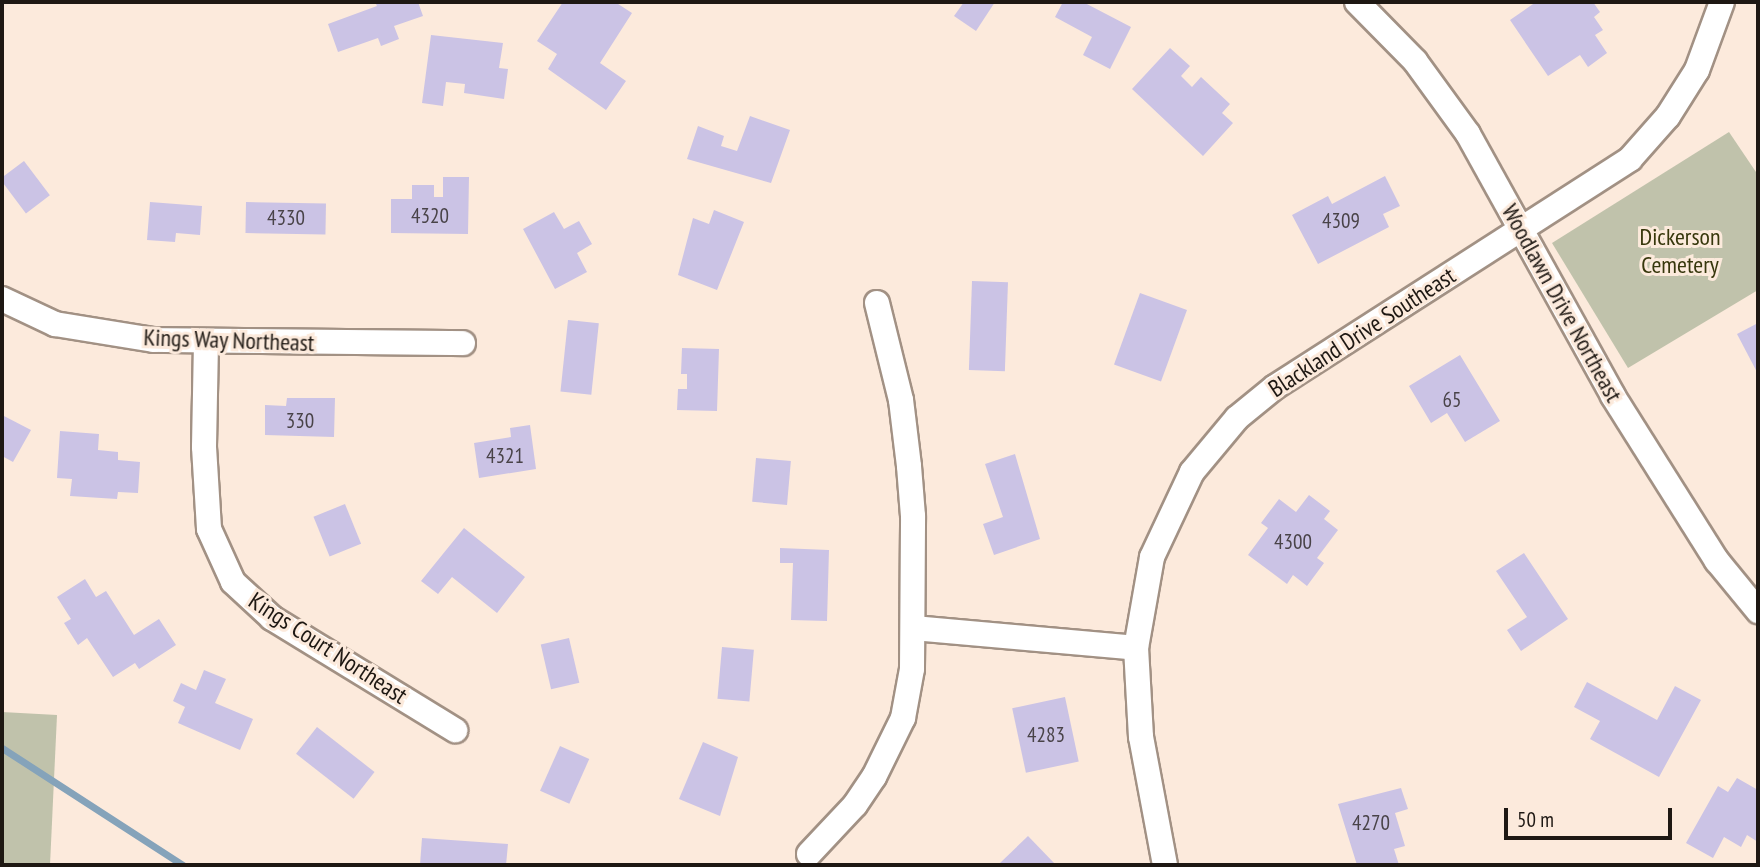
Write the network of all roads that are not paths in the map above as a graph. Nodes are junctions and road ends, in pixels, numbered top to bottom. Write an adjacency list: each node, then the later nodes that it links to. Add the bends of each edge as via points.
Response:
1 (1357, 2): 3 (street, Woodlawn Drive Northeast, via 1415,61 1468,134)
2 (1722, 2): 3 (street, Blackland Drive Southeast, via 1697,70 1646,142 1602,180)
3 (1521, 231): 8 (street, Woodlawn Drive Northeast, via 1620,407 1717,561); 10 (street, Blackland Drive Southeast, via 1327,350 1237,418 1192,472 1168,514 1152,557)
4 (2, 299): 6 (street, Kings Way Northeast, via 55,324 154,340)
5 (877, 303): 9 (street, via 901,400 909,466)
6 (206, 342): 7 (street, Kings Way Northeast); 11 (street, Kings Court Northeast, via 204,447 209,529 233,582 272,618)
7 (463, 343)
8 (1758, 611)
9 (915, 628): 10 (street); 12 (street, via 908,693 888,751 855,805)
10 (1136, 648): 13 (street, Blackland Drive Southeast, via 1141,737)
11 (455, 730)
12 (809, 854)
13 (1165, 865)

